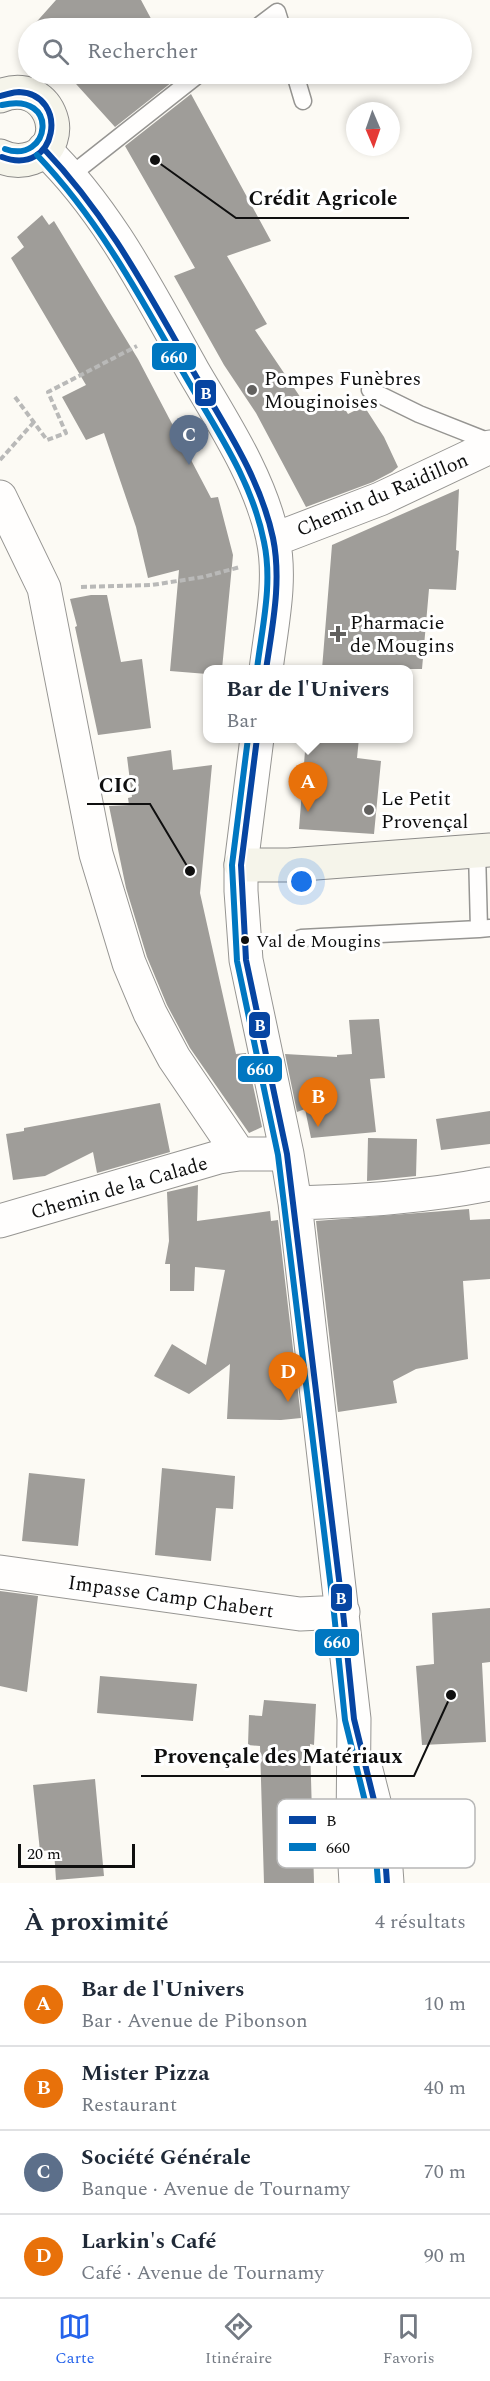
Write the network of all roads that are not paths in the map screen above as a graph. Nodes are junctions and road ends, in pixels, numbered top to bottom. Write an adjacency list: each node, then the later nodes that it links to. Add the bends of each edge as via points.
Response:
1 (269, 18): 2 (lane, via 277,12)
2 (279, 18)
3 (186, 84): 8 (lane)
4 (298, 84): 6 (lane)
5 (0, 96): 7 (street, via 19,91 30,93 48,108 50,139)
6 (303, 100)
7 (15, 161): 8 (street)
8 (71, 175): 13 (street, via 123,246 241,455 264,505)
9 (370, 390): 10 (lane)
10 (490, 442)
11 (490, 447): 13 (street, Chemin du Raidillon, via 380,499)
12 (0, 497): 20 (street, via 44,588 96,854 129,963 174,1058)
13 (273, 540): 14 (street, via 277,564)
14 (267, 665)
15 (256, 743): 17 (street)
16 (483, 851): 17 (street); 18 (lane)
17 (241, 865): 21 (street, via 246,960)
18 (485, 929): 19 (lane)
19 (301, 938)
20 (239, 1154): 21 (street, Chemin de la Calade); 24 (street, Chemin de la Calade)
21 (287, 1154): 23 (street)
22 (490, 1184): 23 (street, via 436,1195)
23 (295, 1203): 26 (street)
24 (0, 1221)
25 (0, 1572): 26 (street, Impasse Camp Chabert, via 300,1614)
26 (343, 1612): 27 (street)
27 (354, 1719): 28 (street); 29 (street)
28 (353, 1799)
29 (374, 1799)
30 (356, 1868): 32 (street)
31 (386, 1868): 33 (street)
32 (357, 1883)
33 (387, 1883)

